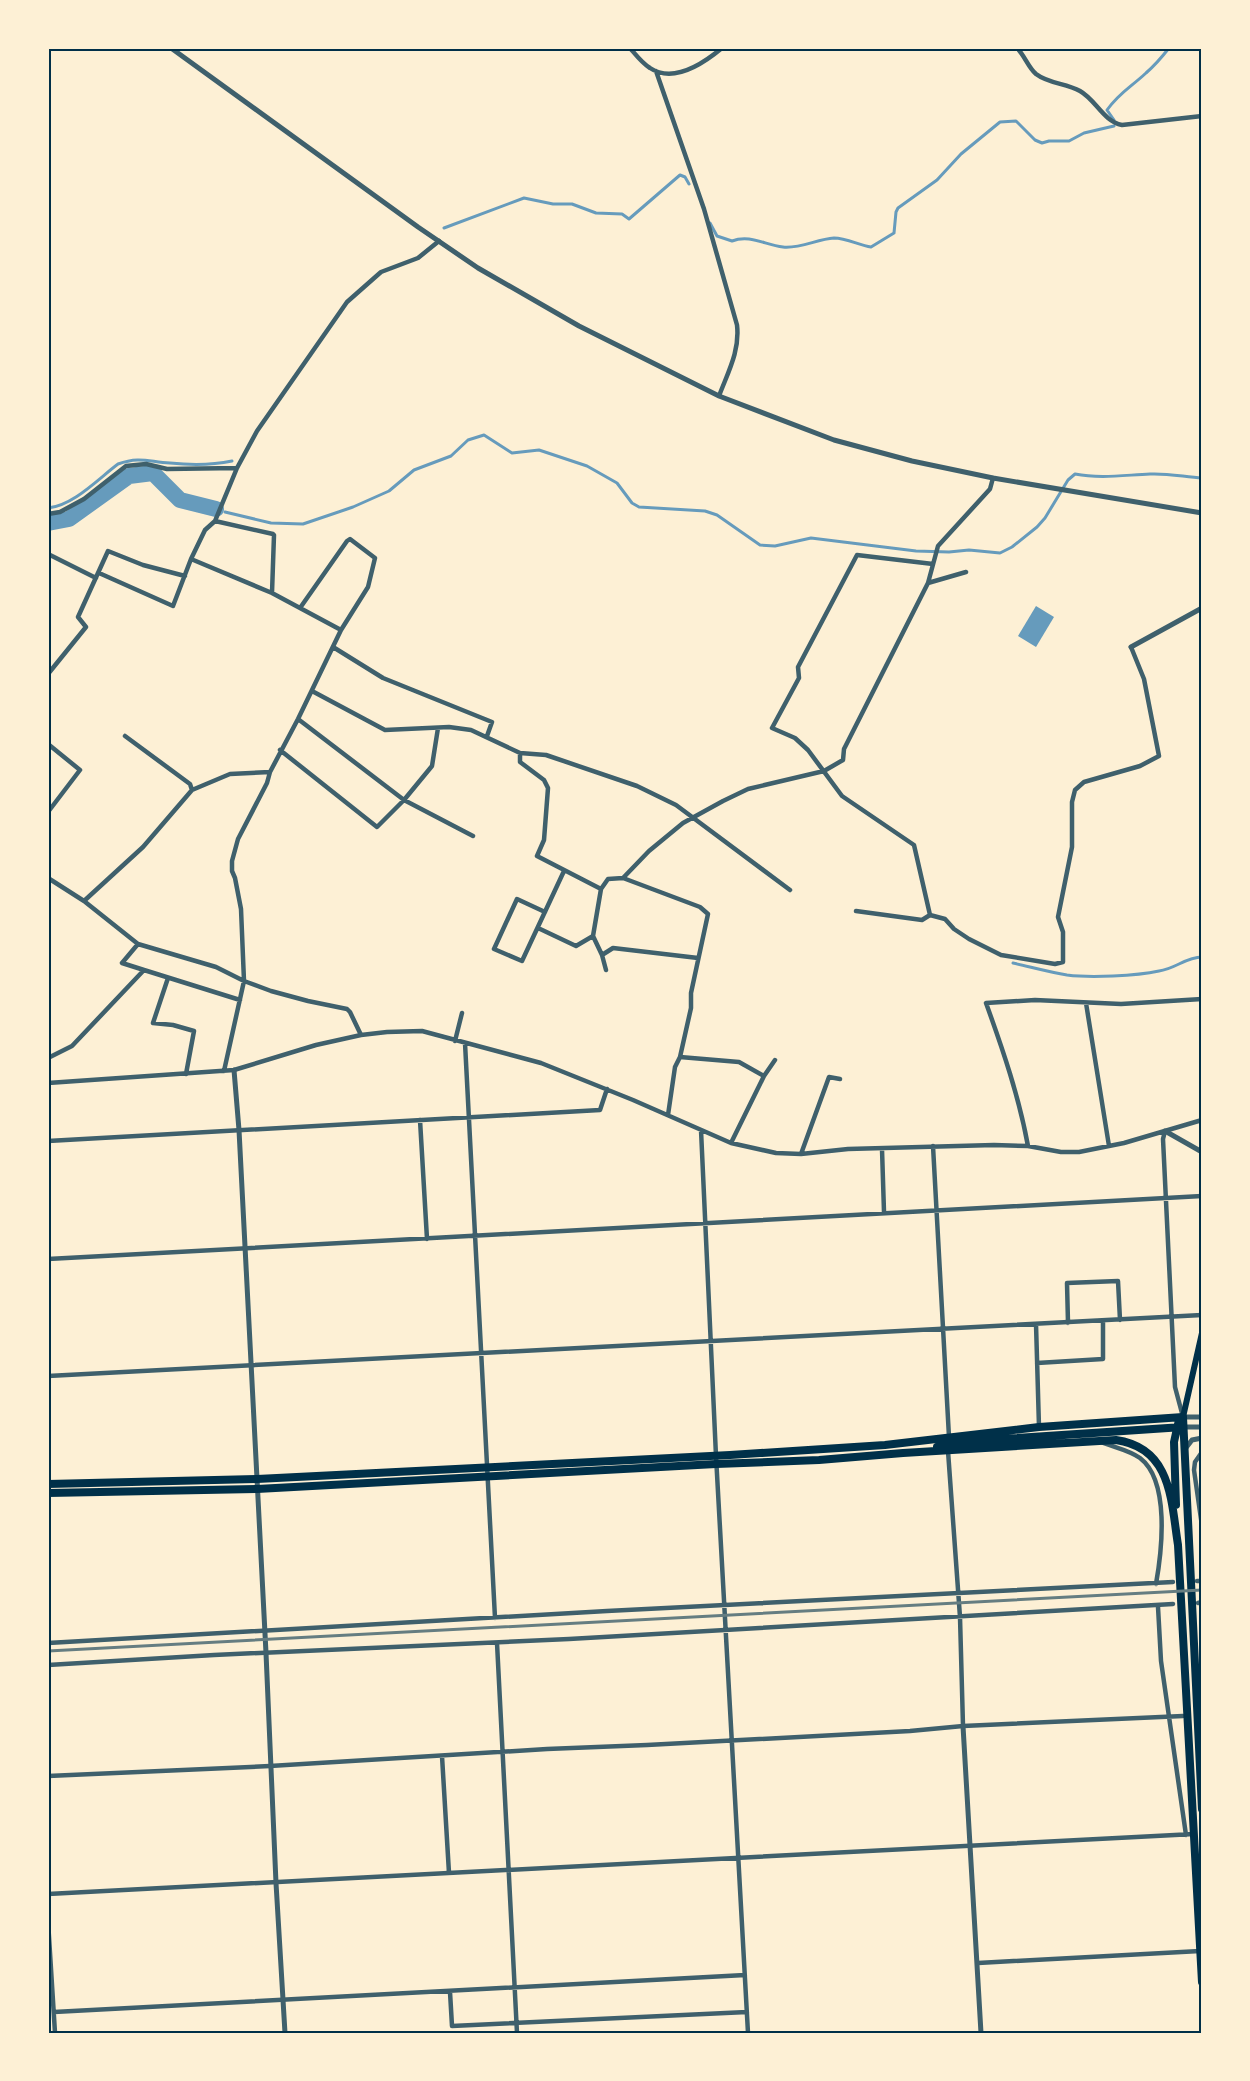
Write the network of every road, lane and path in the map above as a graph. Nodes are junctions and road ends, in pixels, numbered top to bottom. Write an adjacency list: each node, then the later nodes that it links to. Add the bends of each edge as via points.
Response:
1 (171, 48): 7 (street)
2 (630, 48): 5 (street)
3 (722, 48): 5 (street, via 688,70)
4 (1017, 48): 6 (street, via 1037,74 1079,90 1115,124)
5 (656, 71): 8 (street, via 704,209 737,325 736,353)
6 (1202, 116)
7 (439, 241): 8 (street, via 533,301); 9 (street, via 418,258 381,272 347,302 257,431)
8 (719, 396): 10 (street, via 843,442)
9 (237, 468): 12 (street, via 166,470 146,464 126,466 84,499); 13 (street)
10 (993, 478): 11 (street); 16 (street, via 990,489 938,546)
11 (1202, 513)
12 (48, 514)
13 (215, 521): 15 (street, via 205,530); 21 (street, via 273,534)
14 (48, 554): 18 (street)
15 (191, 559): 19 (street); 21 (street)
16 (933, 564): 20 (street); 36 (street, via 856,555 798,667 799,678 772,728 795,738)
17 (966, 572): 20 (street)
18 (97, 576): 19 (street, via 108,551); 19 (street, via 173,606); 27 (street, via 78,617 86,627)
19 (185, 576)
20 (928, 583): 36 (street, via 844,750 843,759)
21 (272, 593): 22 (street)
22 (300, 608): 24 (street); 24 (street, via 350,539 375,558 368,587)
23 (1202, 609): 26 (street)
24 (341, 630): 25 (street)
25 (333, 647): 28 (street); 32 (street, via 383,678 492,722)
26 (1131, 647): 51 (street, via 1144,679 1159,756 1140,766 1084,782 1076,790 1072,802 1072,847 1058,917 1063,932 1063,962 1001,955 969,939 945,919)
27 (48, 674)
28 (312, 691): 29 (street); 30 (street, via 385,730)
29 (298, 719): 34 (street); 39 (street)
30 (438, 728): 32 (street, via 471,730); 39 (street, via 432,766)
31 (125, 736): 38 (street, via 190,784)
32 (487, 736): 35 (street)
33 (48, 744): 40 (street, via 81,770)
34 (280, 750): 37 (street); 39 (street, via 377,827)
35 (520, 753): 41 (street, via 546,755 614,776); 43 (street, via 520,762 544,780 548,788 544,840 537,856)
36 (824, 771): 41 (street, via 748,789); 51 (street, via 842,795 914,845)
37 (270, 772): 38 (street, via 230,774); 60 (street, via 238,839 232,861 242,909)
38 (192, 790): 48 (street, via 143,847)
39 (404, 800): 42 (street)
40 (48, 812)
41 (694, 817): 45 (street, via 649,851); 47 (street)
42 (473, 836)
43 (564, 871): 46 (street); 49 (street)
44 (48, 878): 48 (street)
45 (623, 878): 46 (street, via 608,879); 56 (street, via 700,907 708,914)
46 (601, 889): 53 (street)
47 (790, 890)
48 (84, 901): 54 (street)
49 (545, 912): 52 (street); 52 (street, via 517,899 494,949 522,961)
50 (856, 912): 51 (street, via 922,920)
51 (930, 915)
52 (538, 928): 53 (street, via 576,946)
53 (593, 936): 55 (street)
54 (138, 944): 57 (street, via 122,963); 60 (street, via 216,967)
55 (602, 955): 56 (street, via 613,948); 58 (street)
56 (698, 958): 68 (street, via 692,1008)
57 (144, 970): 59 (street); 69 (street, via 72,1046)
58 (606, 970)
59 (168, 978): 62 (street); 73 (street, via 153,1023 194,1031)
60 (244, 981): 62 (street); 65 (street, via 308,1002 346,1009)
61 (1202, 999): 63 (street)
62 (240, 1000): 72 (street)
63 (1086, 1003): 88 (street, via 986,1003 1019,1103); 89 (street)
64 (462, 1013): 66 (street)
65 (361, 1035): 66 (street, via 422,1031); 71 (street)
66 (455, 1041): 67 (street)
67 (465, 1043): 77 (street, via 541,1063); 79 (street)
68 (680, 1057): 74 (street, via 739,1062); 78 (street)
69 (48, 1058)
70 (776, 1060): 74 (street)
71 (234, 1070): 72 (street); 82 (street)
72 (224, 1071): 73 (street)
73 (186, 1074): 76 (street)
74 (764, 1076): 86 (street)
75 (840, 1079): 92 (street, via 829,1077)
76 (48, 1083)
77 (607, 1089): 78 (street); 79 (street, via 600,1110)
78 (668, 1115): 83 (street)
79 (468, 1118): 81 (street); 98 (street)
80 (1202, 1119): 84 (street)
81 (420, 1120): 82 (street); 99 (street)
82 (239, 1130): 85 (street); 100 (street)
83 (701, 1130): 86 (street); 97 (street)
84 (1165, 1131): 89 (street); 91 (street); 94 (street)
85 (48, 1141)
86 (731, 1143): 92 (street)
87 (933, 1146): 88 (street); 90 (street); 95 (street)
88 (1028, 1146): 89 (street, via 1069,1152)
89 (1109, 1146)
90 (882, 1149): 92 (street); 96 (street)
91 (1202, 1152)
92 (801, 1154)
93 (1202, 1196): 94 (street)
94 (1164, 1197): 95 (street); 103 (street)
95 (937, 1210): 96 (street); 108 (street)
96 (884, 1212): 97 (street)
97 (705, 1224): 98 (street); 110 (street)
98 (475, 1236): 99 (street); 111 (street)
99 (427, 1239): 100 (street)
100 (244, 1248): 101 (street); 113 (street)
101 (48, 1259)
102 (1202, 1315): 103 (street)
103 (1171, 1317): 104 (street); 115 (street, via 1175,1387)
104 (1120, 1320): 105 (street); 106 (street, via 1118,1281 1077,1283 1066,1284)
105 (1103, 1321): 106 (street); 112 (street, via 1103,1359)
106 (1068, 1323): 107 (street)
107 (1036, 1324): 108 (street); 112 (street)
108 (942, 1328): 110 (street); 120 (street)
109 (1202, 1333): 115 (main road)
110 (711, 1341): 111 (street); 127 (street)
111 (481, 1353): 113 (street); 128 (street)
112 (1037, 1363): 117 (street)
113 (250, 1365): 114 (street); 130 (street)
114 (48, 1376)
115 (1183, 1417): 116 (street); 117 (highway); 118 (highway)
116 (1202, 1417)
117 (1039, 1427): 120 (highway)
118 (1180, 1427): 119 (street); 125 (highway, via 1003,1439); 126 (highway); 135 (highway, via 1174,1442)
119 (1202, 1427)
120 (949, 1437): 127 (highway)
121 (1202, 1438): 126 (street, via 1188,1442)
122 (1099, 1442): 123 (highway); 135 (highway, via 1116,1440 1134,1445 1161,1468 1170,1489); 137 (street, via 1133,1454 1145,1463 1158,1485 1161,1530)
123 (948, 1451): 125 (highway); 139 (street)
124 (1202, 1452): 134 (street, via 1194,1470)
125 (903, 1453): 127 (highway, via 819,1460)
126 (1184, 1453): 136 (highway)
127 (716, 1460): 128 (highway); 129 (highway); 142 (street)
128 (488, 1467): 129 (street); 130 (highway)
129 (489, 1477): 132 (highway); 145 (street)
130 (257, 1479): 131 (highway); 132 (street)
131 (48, 1484)
132 (257, 1489): 133 (highway); 147 (street)
133 (48, 1493)
134 (1202, 1526)
135 (1178, 1545): 138 (highway)
136 (1196, 1582): 140 (highway)
137 (1156, 1584): 138 (street); 139 (street)
138 (1176, 1584): 141 (highway)
139 (958, 1593): 142 (street); 144 (street)
140 (1197, 1601): 160 (highway)
141 (1177, 1602): 143 (street); 161 (highway)
142 (725, 1605): 145 (street); 146 (street)
143 (1158, 1607): 144 (street); 152 (street)
144 (960, 1617): 146 (street); 154 (street)
145 (495, 1618): 147 (street)
146 (726, 1629): 149 (street); 155 (street)
147 (264, 1631): 148 (street); 150 (street)
148 (48, 1643)
149 (497, 1643): 150 (street); 156 (street)
150 (266, 1653): 151 (street); 158 (street)
151 (48, 1665)
152 (1168, 1716): 153 (street); 154 (street); 161 (street)
153 (1183, 1716)
154 (963, 1726): 155 (street); 162 (street)
155 (733, 1740): 156 (street); 163 (street)
156 (502, 1751): 157 (street); 164 (street)
157 (442, 1756): 158 (street); 165 (street)
158 (270, 1766): 159 (street); 166 (street)
159 (48, 1776)
160 (1202, 1809)
161 (1190, 1835): 162 (street); 169 (highway)
162 (972, 1846): 163 (street); 170 (street)
163 (739, 1857): 164 (street); 171 (street)
164 (509, 1870): 165 (street); 173 (street)
165 (449, 1873): 166 (street)
166 (276, 1884): 167 (street); 175 (street)
167 (48, 1894)
168 (48, 1921): 176 (street)
169 (1200, 1951): 170 (street); 172 (highway)
170 (978, 1963): 185 (street)
171 (745, 1975): 173 (street); 177 (street)
172 (1202, 1982)
173 (515, 1988): 174 (street); 178 (street)
174 (450, 1992): 175 (street); 178 (street, via 452,2026)
175 (283, 2001): 176 (street); 182 (street)
176 (54, 2012): 180 (street)
177 (747, 2012): 178 (street); 184 (street)
178 (517, 2023): 183 (street)
179 (48, 2026): 180 (street)
180 (54, 2026): 181 (street)
181 (55, 2033)
182 (285, 2033)
183 (517, 2033)
184 (748, 2033)
185 (981, 2033)

